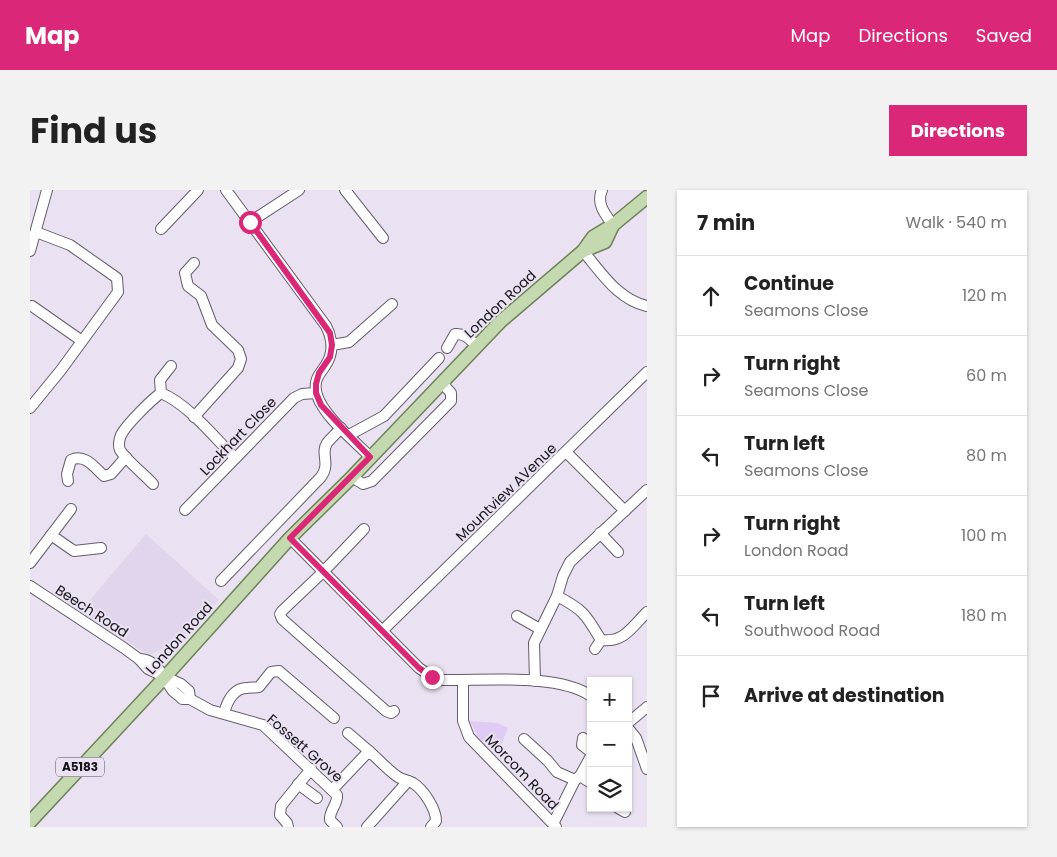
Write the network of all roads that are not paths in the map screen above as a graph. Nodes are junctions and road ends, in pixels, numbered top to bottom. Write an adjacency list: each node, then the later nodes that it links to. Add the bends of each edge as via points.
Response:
1 (47, 190): 12 (street)
2 (198, 190): 11 (street)
3 (226, 190): 9 (street)
4 (299, 190): 9 (street)
5 (345, 190): 13 (street)
6 (602, 190): 10 (street, via 600,204)
7 (642, 190): 8 (street)
8 (647, 196): 10 (main road, London Road / A5183)
9 (250, 222): 21 (street, via 326,326)
10 (613, 225): 14 (main road, London Road / A5183, via 604,242)
11 (161, 230)
12 (36, 232): 15 (street); 20 (street, via 70,245 117,278 118,292)
13 (382, 238)
14 (583, 251): 19 (street, via 623,296); 22 (main road, London Road / A5183, via 530,295)
15 (30, 252)
16 (194, 263): 31 (street, via 185,273 188,286 201,296 212,324 238,350 241,360 238,368)
17 (392, 304): 21 (street, via 348,342)
18 (32, 306): 20 (street)
19 (647, 306)
20 (82, 341): 30 (street)
21 (332, 345): 29 (street, via 330,357 319,373)
22 (477, 346): 23 (street, via 467,336 458,333); 27 (main road, London Road / A5183)
23 (447, 348)
24 (439, 358): 32 (street, via 384,416)
25 (171, 366): 28 (street, via 160,380)
26 (647, 372): 33 (street, Mountview AVenue)
27 (442, 383): 35 (main road, London Road / A5183); 37 (street, via 451,393 451,400 372,481 362,484)
28 (161, 393): 31 (street, via 171,397); 34 (street, via 121,434 118,443)
29 (316, 393): 32 (street, via 321,405); 36 (street, Lockhart Close, via 294,398)
30 (32, 401)
31 (194, 417): 36 (street)
32 (345, 432): 35 (street); 52 (street, via 326,444 326,470 321,477)
33 (566, 452): 43 (street); 58 (street, Mountview AVenue)
34 (126, 457): 38 (street, via 111,474 104,476 85,458 77,457 72,460); 39 (street)
35 (370, 457): 37 (main road, London Road / A5183)
36 (235, 458): 42 (street, Lockhart Close)
37 (352, 476): 47 (main road, London Road / A5183)
38 (68, 481)
39 (153, 484)
40 (647, 490): 43 (street)
41 (71, 509): 46 (street)
42 (185, 510)
43 (625, 511): 45 (street)
44 (364, 529): 51 (street)
45 (600, 534): 49 (street); 54 (street, via 570,562)
46 (51, 535): 48 (street, via 74,552); 50 (street)
47 (290, 538): 51 (street); 59 (main road, London Road / A5183)
48 (101, 548)
49 (618, 552)
50 (30, 563)
51 (323, 572): 58 (street); 64 (street, via 282,611 282,619 386,711)
52 (221, 581)
53 (30, 586): 59 (street, Beech Road, via 139,659 148,669)
54 (558, 596): 55 (street, via 577,606 587,617 598,644 622,637); 57 (street)
55 (647, 612)
56 (518, 616): 57 (street)
57 (540, 629): 61 (street, via 534,643)
58 (382, 630): 60 (street, via 427,674 443,680)
59 (165, 677): 65 (street, Fossett Grove, via 182,699 190,699); 83 (main road, London Road / A5183)
60 (463, 681): 61 (street); 84 (street, Morcom Road, via 463,722 469,737)
61 (535, 681): 62 (street, via 562,684)
62 (587, 693)
63 (647, 708): 67 (street)
64 (394, 711)
65 (224, 713): 66 (street, via 231,696 237,691 259,687 271,672 279,671); 75 (street, Fossett Grove, via 263,725)
66 (334, 718)
67 (629, 722)
68 (348, 733): 73 (street)
69 (632, 733): 76 (street)
70 (524, 738): 77 (street, Morcom Road, via 557,772)
71 (583, 738): 72 (street, Morcom Road, via 582,745)
72 (587, 750)
73 (369, 751): 78 (street); 81 (street)
74 (587, 761): 77 (street, Morcom Road)
75 (311, 769): 80 (street); 81 (street, Fossett Grove)
76 (647, 770)
77 (577, 778): 79 (street, Morcom Road); 84 (street, Morcom Road)
78 (408, 781): 87 (street); 88 (street, via 427,796 436,813 436,821)
79 (587, 782)
80 (298, 784): 82 (street); 85 (street, via 280,810)
81 (332, 790): 86 (street, Fossett Grove, via 338,800 329,813 330,820)
82 (317, 798)
83 (30, 822)
84 (554, 825)
85 (288, 827)
86 (337, 827)
87 (366, 827)
88 (431, 827)

